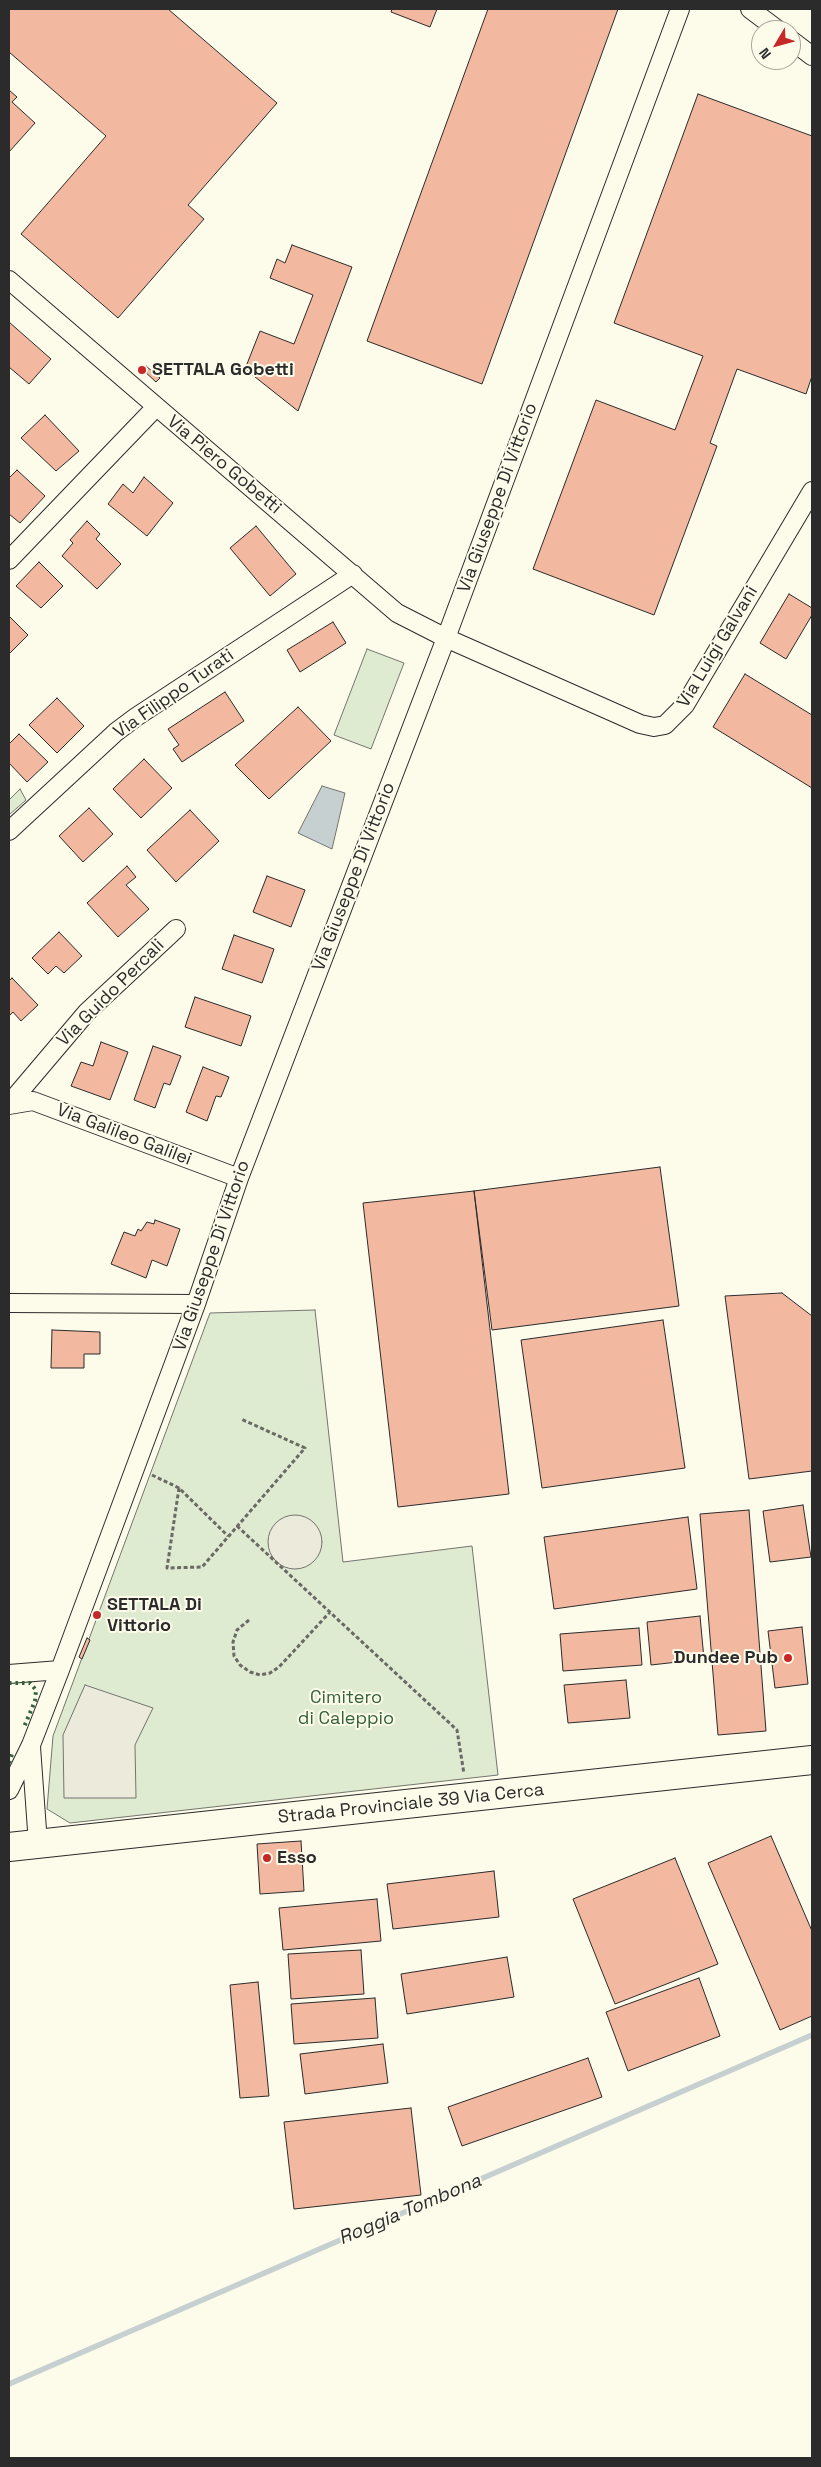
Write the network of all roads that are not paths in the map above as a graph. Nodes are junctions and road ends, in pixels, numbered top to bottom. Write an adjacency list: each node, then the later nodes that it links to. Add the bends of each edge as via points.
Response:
1 (680, 9): 11 (street, Via Giuseppe Di Vittorio)
2 (750, 9): 3 (street)
3 (765, 20)
4 (801, 48): 5 (street)
5 (812, 56)
6 (9, 280): 7 (street, Via Piero Gobetti)
7 (156, 407): 9 (street); 10 (street, Via Piero Gobetti)
8 (812, 491): 11 (street, Via Luigi Galvani, via 685,705 665,725 654,728 640,724)
9 (9, 560)
10 (353, 574): 11 (street, Via Piero Gobetti, via 397,613); 12 (street, Via Filippo Turati, via 136,717)
11 (446, 638): 15 (street, Via Giuseppe Di Vittorio)
12 (9, 831)
13 (176, 929): 14 (street, Via Guido Percali, via 87,1012)
14 (9, 1104): 15 (street, Via Galileo Galilei, via 33,1101)
15 (239, 1178): 17 (street, Via Giuseppe Di Vittorio)
16 (9, 1303): 17 (street)
17 (196, 1304): 18 (street, Via Giuseppe Di Vittorio)
18 (60, 1670): 19 (street); 20 (street, Via Giuseppe Di Vittorio)
19 (9, 1674)
20 (31, 1745): 22 (street, Via Giuseppe Di Vittorio); 23 (street, Via Giuseppe Di Vittorio)
21 (812, 1760): 23 (main road, Strada Provinciale 39 Via Cerca)
22 (9, 1790)
23 (38, 1844): 24 (main road, Strada Provinciale 39 Via Cerca)
24 (9, 1847)

